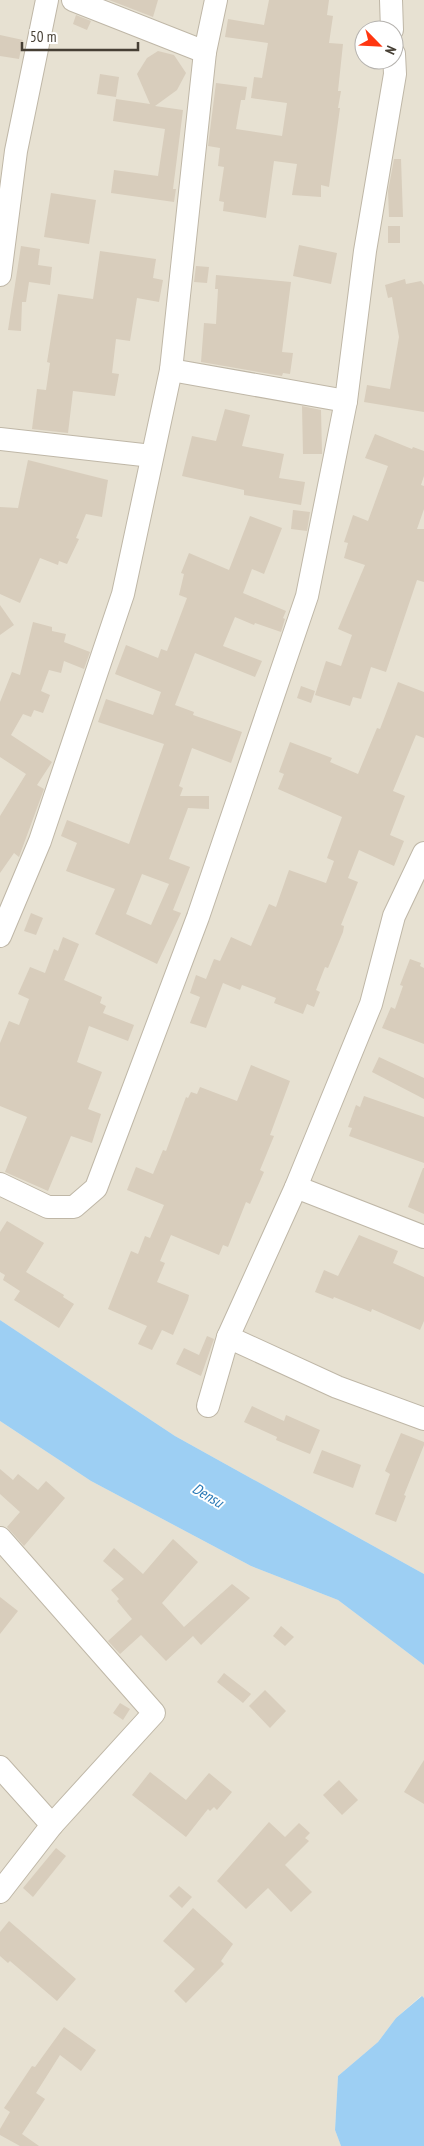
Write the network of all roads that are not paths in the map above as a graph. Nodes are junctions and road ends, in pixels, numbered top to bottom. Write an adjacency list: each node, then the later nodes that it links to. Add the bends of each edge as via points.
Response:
1 (46, 0): 8 (street)
2 (73, 0): 6 (street)
3 (216, 0): 6 (street)
4 (390, 0): 5 (street)
5 (391, 20)
6 (205, 52): 10 (street)
7 (395, 70): 11 (street, via 365,251)
8 (8, 149): 9 (street)
9 (0, 276)
10 (171, 370): 11 (street); 13 (street)
11 (346, 401): 16 (street, via 307,596 198,917 96,1188 74,1207 48,1207)
12 (0, 439): 13 (street)
13 (152, 456): 15 (street, via 122,594 40,841)
14 (424, 853): 17 (street, via 394,916 371,1004)
15 (0, 936)
16 (0, 1184)
17 (296, 1187): 18 (street); 19 (street)
18 (424, 1237)
19 (228, 1337): 20 (street); 21 (street, via 338,1387)
20 (208, 1406)
21 (424, 1419)
22 (0, 1538): 24 (street, via 154,1712)
23 (0, 1767): 24 (street)
24 (52, 1825): 25 (street)
25 (0, 1892)

